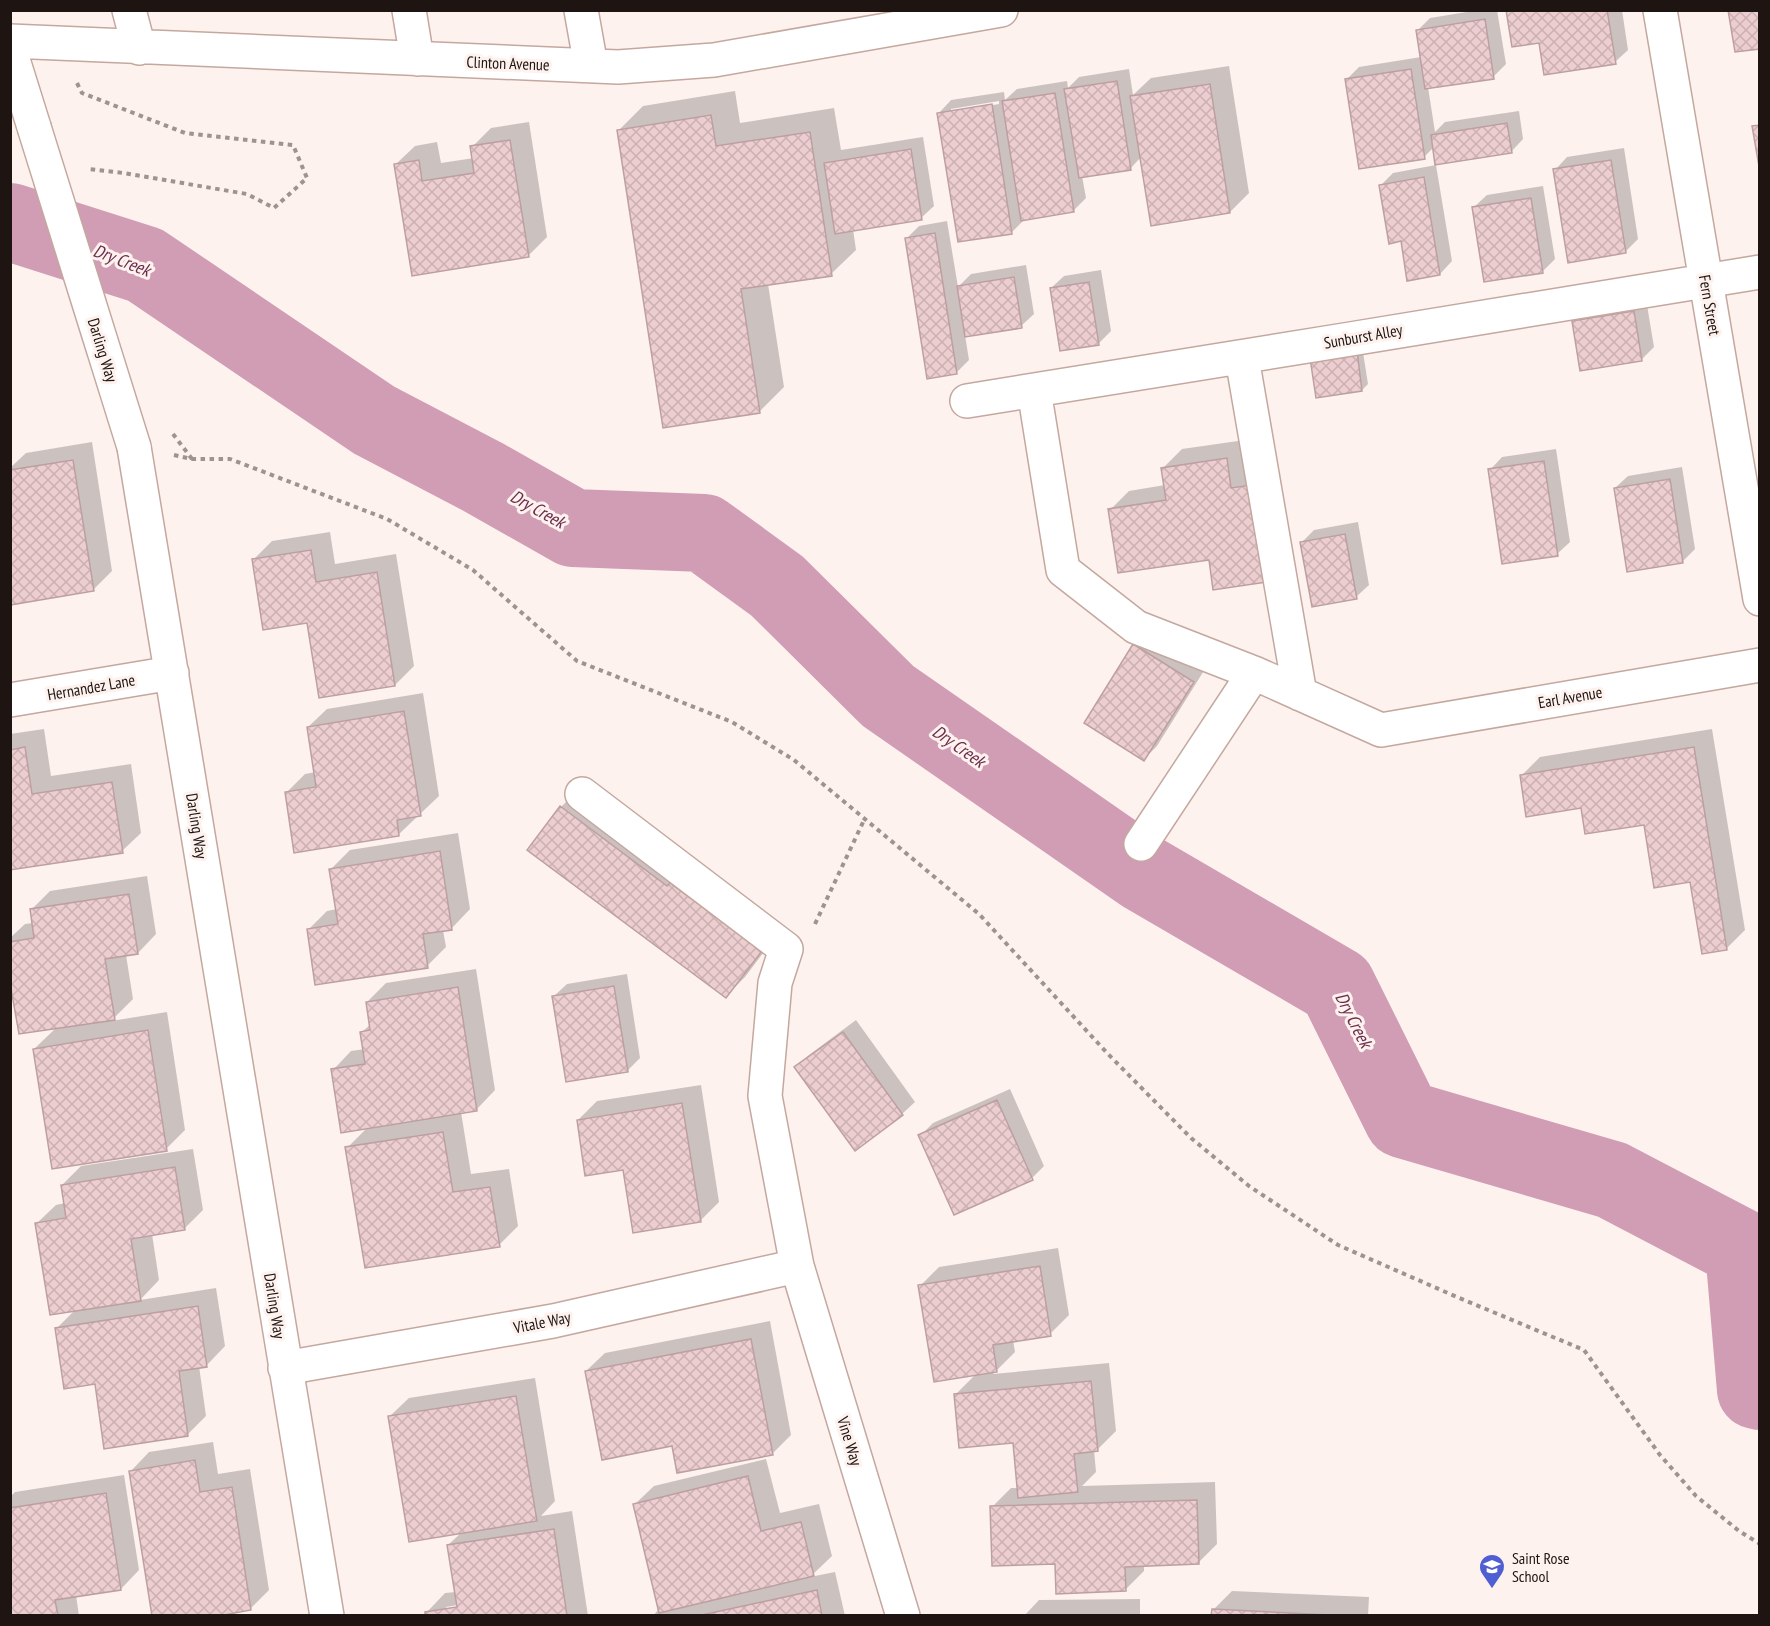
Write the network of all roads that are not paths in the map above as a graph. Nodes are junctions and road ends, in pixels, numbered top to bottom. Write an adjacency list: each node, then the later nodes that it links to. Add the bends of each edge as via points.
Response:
1 (129, 10): 7 (street)
2 (409, 10): 9 (street)
3 (581, 10): 10 (street)
4 (1001, 10): 10 (street, Clinton Avenue, via 714,60)
5 (1660, 10): 12 (street, Fern Street)
6 (10, 41): 7 (street, Clinton Avenue)
7 (139, 48): 9 (street, Clinton Avenue)
8 (10, 50): 18 (street, Darling Way, bridge, via 134,447)
9 (417, 59): 10 (street, Clinton Avenue)
10 (591, 66)
11 (1760, 272): 12 (street, Sunburst Alley)
12 (1705, 281): 13 (street, Sunburst Alley); 16 (street, Fern Street)
13 (1242, 358): 14 (street, Sunburst Alley); 20 (street)
14 (1034, 390): 15 (street, Sunburst Alley); 19 (street, via 1063,570 1136,627)
15 (967, 401)
16 (1760, 599)
17 (1760, 665): 20 (street, Earl Avenue, via 1381,730)
18 (172, 673): 21 (street, Hernandez Lane); 25 (street, Darling Way)
19 (1254, 673): 20 (street); 23 (street)
20 (1300, 694)
21 (10, 700)
22 (582, 794): 24 (street, Vine Way, via 786,949 775,983 765,1096)
23 (1141, 844)
24 (797, 1266): 25 (street, Vitale Way, via 553,1321); 27 (street, Vine Way)
25 (285, 1368): 26 (street, Darling Way)
26 (327, 1616)
27 (903, 1616)

